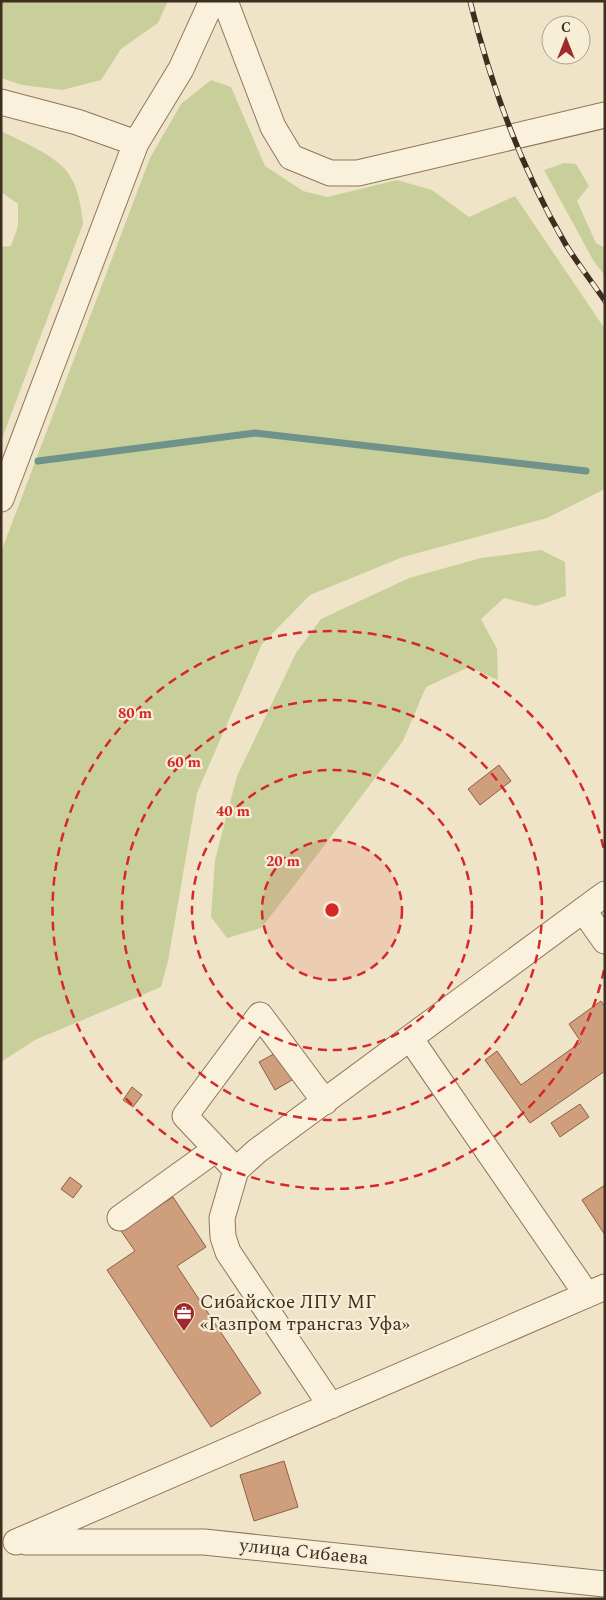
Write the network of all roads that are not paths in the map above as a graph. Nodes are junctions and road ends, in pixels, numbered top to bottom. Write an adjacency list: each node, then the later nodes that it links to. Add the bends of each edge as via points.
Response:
1 (212, 1): 5 (street, via 181,69)
2 (225, 1): 4 (street, via 272,127 291,158 330,173 358,173)
3 (1, 102): 5 (street, via 77,122)
4 (605, 115)
5 (136, 144): 6 (street)
6 (1, 499)
7 (605, 894): 8 (street)
8 (583, 910): 9 (street); 10 (street)
9 (605, 941)
10 (410, 1038): 11 (street); 15 (street)
11 (325, 1102): 12 (street, via 260,1015 185,1116); 13 (street)
12 (216, 1149): 13 (street); 14 (street)
13 (236, 1170): 16 (street, via 222,1218 222,1237 228,1252)
14 (120, 1218)
15 (596, 1291): 16 (street)
16 (330, 1406): 17 (street)
17 (9, 1543): 18 (street, улица Сибаева, via 204,1542)
18 (605, 1584)

